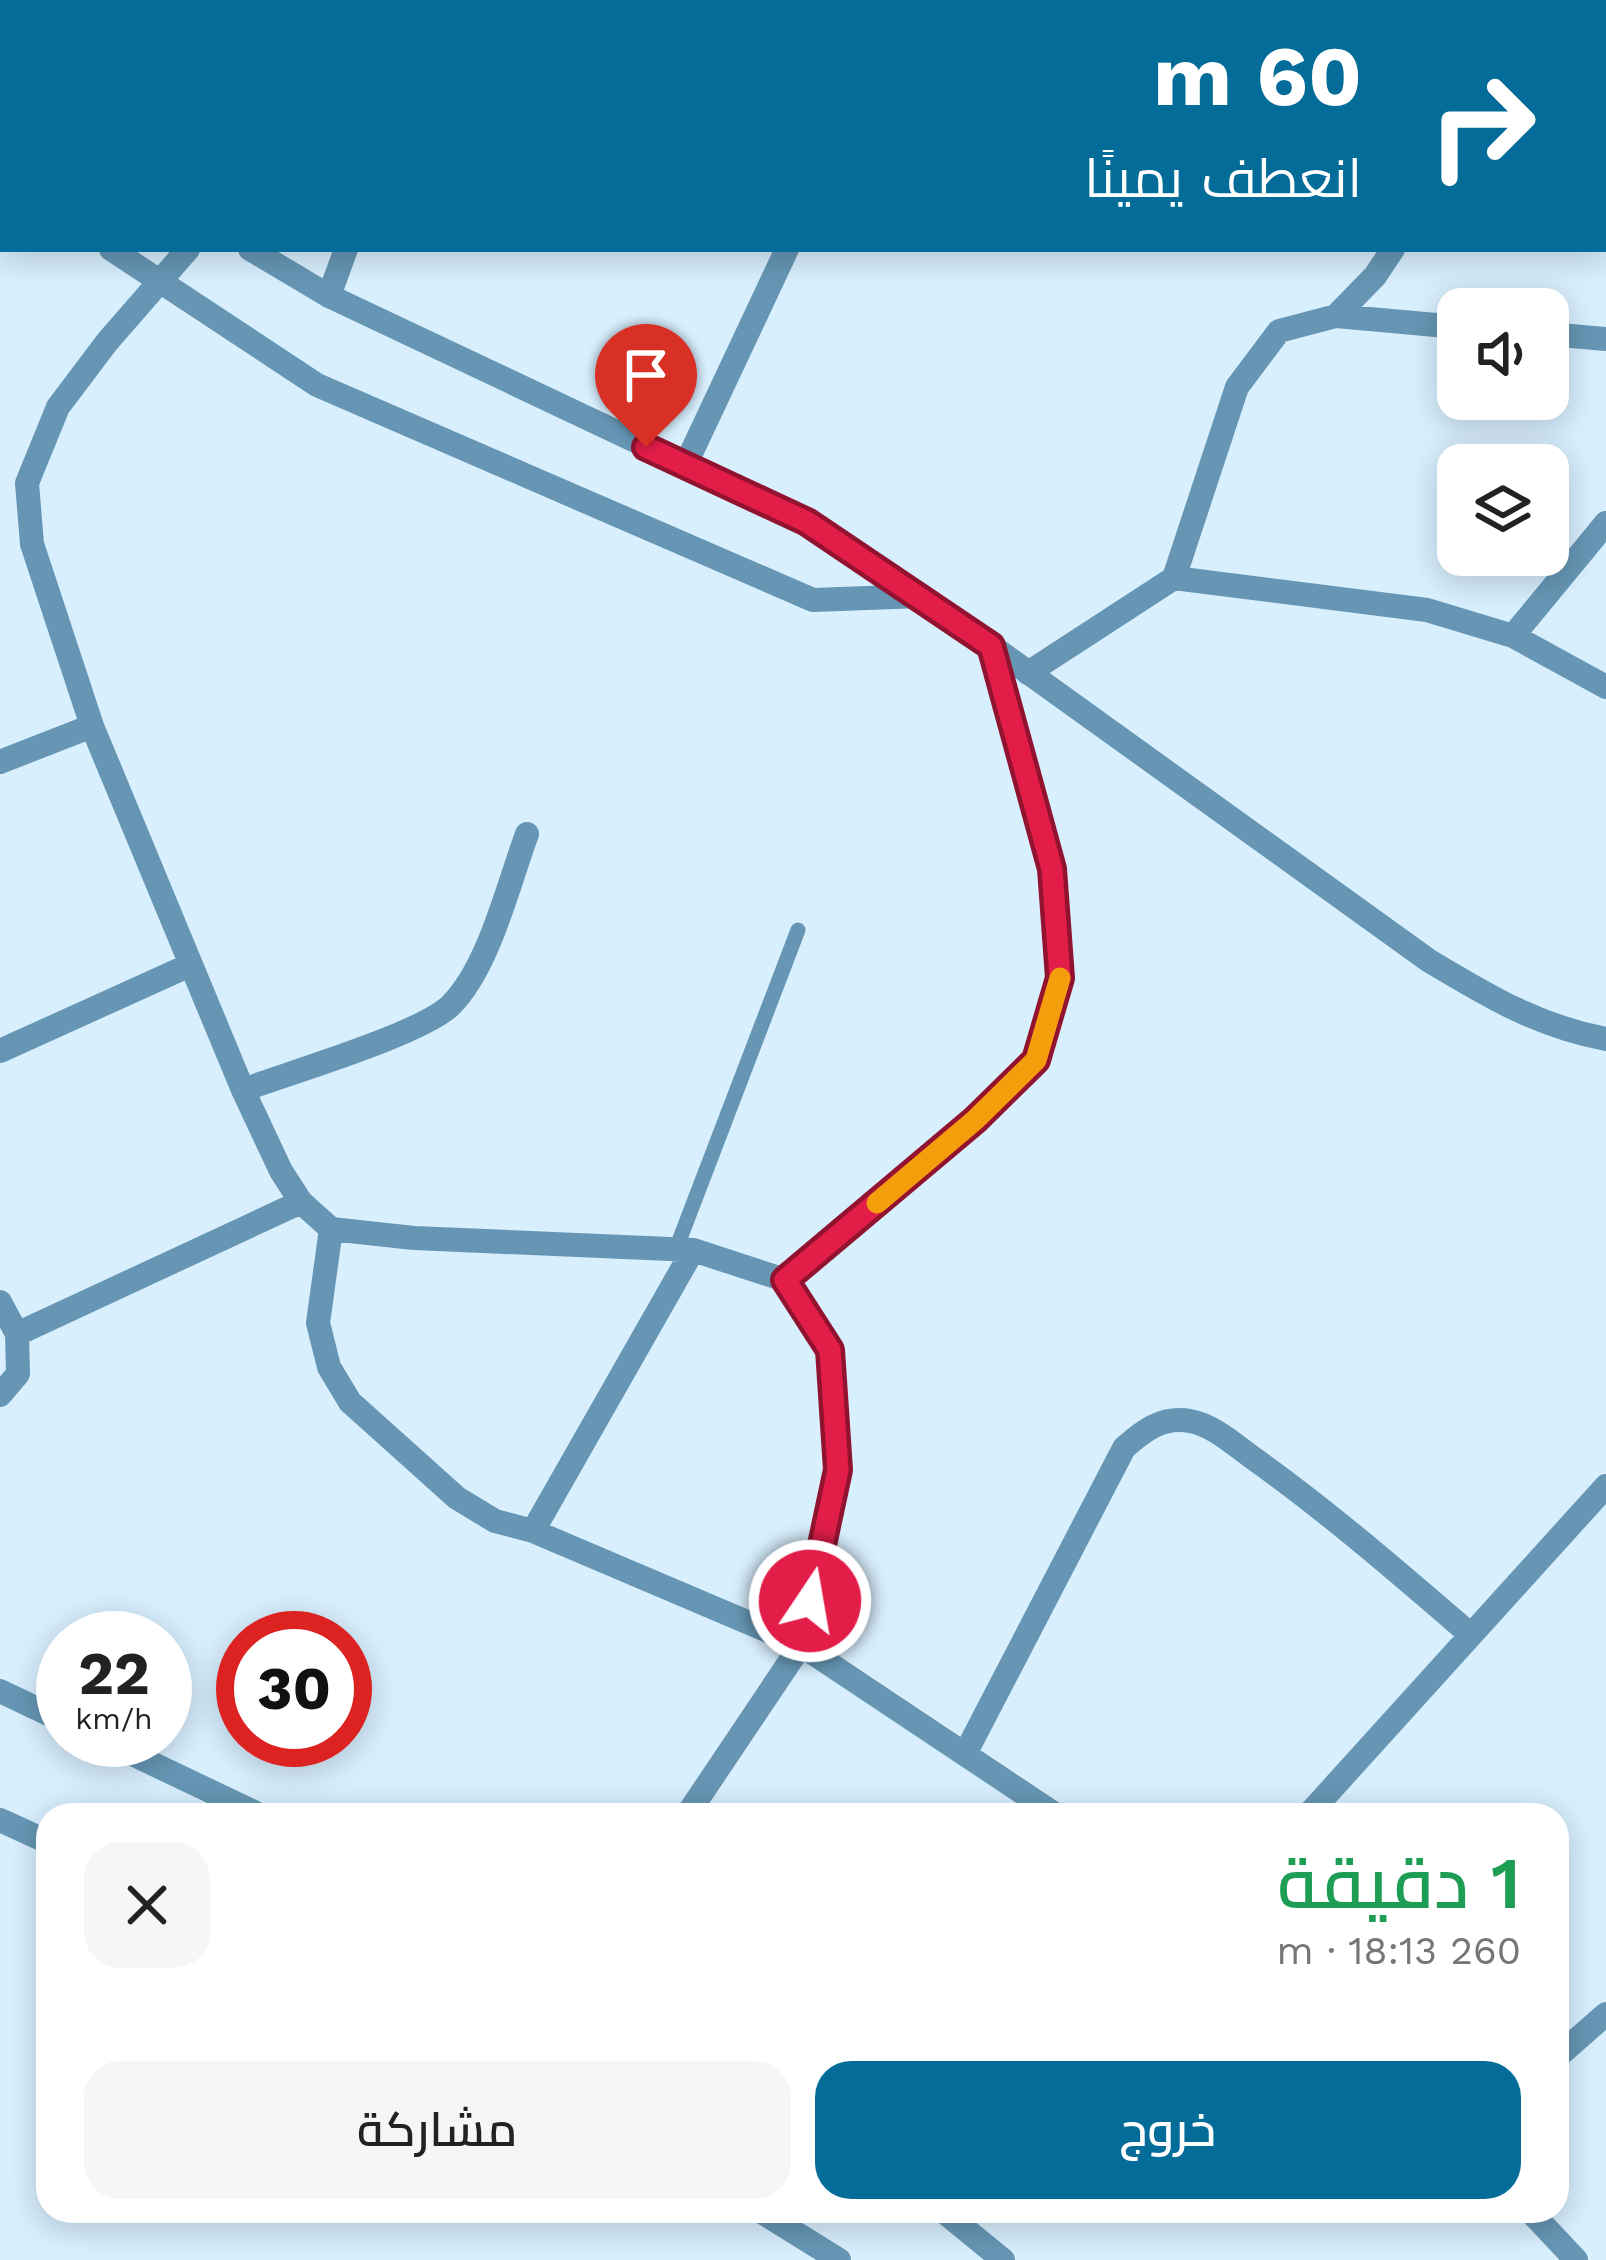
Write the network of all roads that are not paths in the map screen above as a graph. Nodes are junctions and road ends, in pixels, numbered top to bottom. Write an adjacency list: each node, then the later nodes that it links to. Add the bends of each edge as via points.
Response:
1 (116, 252): 7 (street)
2 (186, 252): 7 (street)
3 (255, 252): 8 (street)
4 (345, 252): 8 (street)
5 (786, 252): 13 (street)
6 (1391, 252): 9 (street)
7 (162, 283): 16 (street, via 317,385 814,600); 21 (street, via 58,406 27,483 32,544)
8 (329, 296): 13 (street)
9 (1336, 316): 10 (street); 15 (street, via 1279,332 1237,387)
10 (1437, 325)
11 (1569, 336): 12 (street)
12 (1606, 340)
13 (686, 466): 16 (street, via 807,522)
14 (1606, 523): 17 (street)
15 (1174, 578): 17 (street, via 1427,610); 19 (street)
16 (922, 596): 18 (street)
17 (1513, 636): 20 (street)
18 (991, 646): 19 (street); 32 (street, via 1052,869 1060,978 1036,1060)
19 (1028, 673): 26 (street, via 1428,961 1561,1031)
20 (1606, 687)
21 (92, 725): 22 (street); 25 (street)
22 (0, 762)
23 (527, 835): 28 (street, via 477,967 450,1006 413,1028)
24 (798, 930): 31 (lane)
25 (190, 964): 27 (street); 28 (street)
26 (1606, 1039)
27 (0, 1051)
28 (243, 1090): 29 (street)
29 (302, 1202): 30 (street); 34 (street)
30 (331, 1229): 31 (street); 37 (street, via 318,1323 329,1367 350,1402 457,1498)
31 (684, 1250): 32 (street); 37 (street)
32 (785, 1280): 39 (street, via 830,1350 838,1470)
33 (0, 1302): 34 (street)
34 (17, 1334): 35 (street, via 18,1374)
35 (0, 1395)
36 (1606, 1486): 38 (street)
37 (533, 1531): 39 (street)
38 (1471, 1635): 42 (street, via 1295,1488 1223,1436 1175,1420 1146,1427 1124,1448); 47 (street)
39 (801, 1645): 42 (street); 45 (street)
40 (0, 1691): 41 (street)
41 (36, 1708)
42 (964, 1754): 46 (street)
43 (160, 1767): 44 (street)
44 (235, 1803)
45 (695, 1803)
46 (1038, 1803)
47 (1320, 1803)
48 (0, 1820): 49 (street)
49 (36, 1836)
50 (1606, 2014): 51 (street)
51 (1569, 2046)
52 (778, 2223): 55 (street)
53 (958, 2223): 56 (street)
54 (1541, 2223): 57 (street)
55 (832, 2258)
56 (1003, 2260)
57 (1576, 2260)

